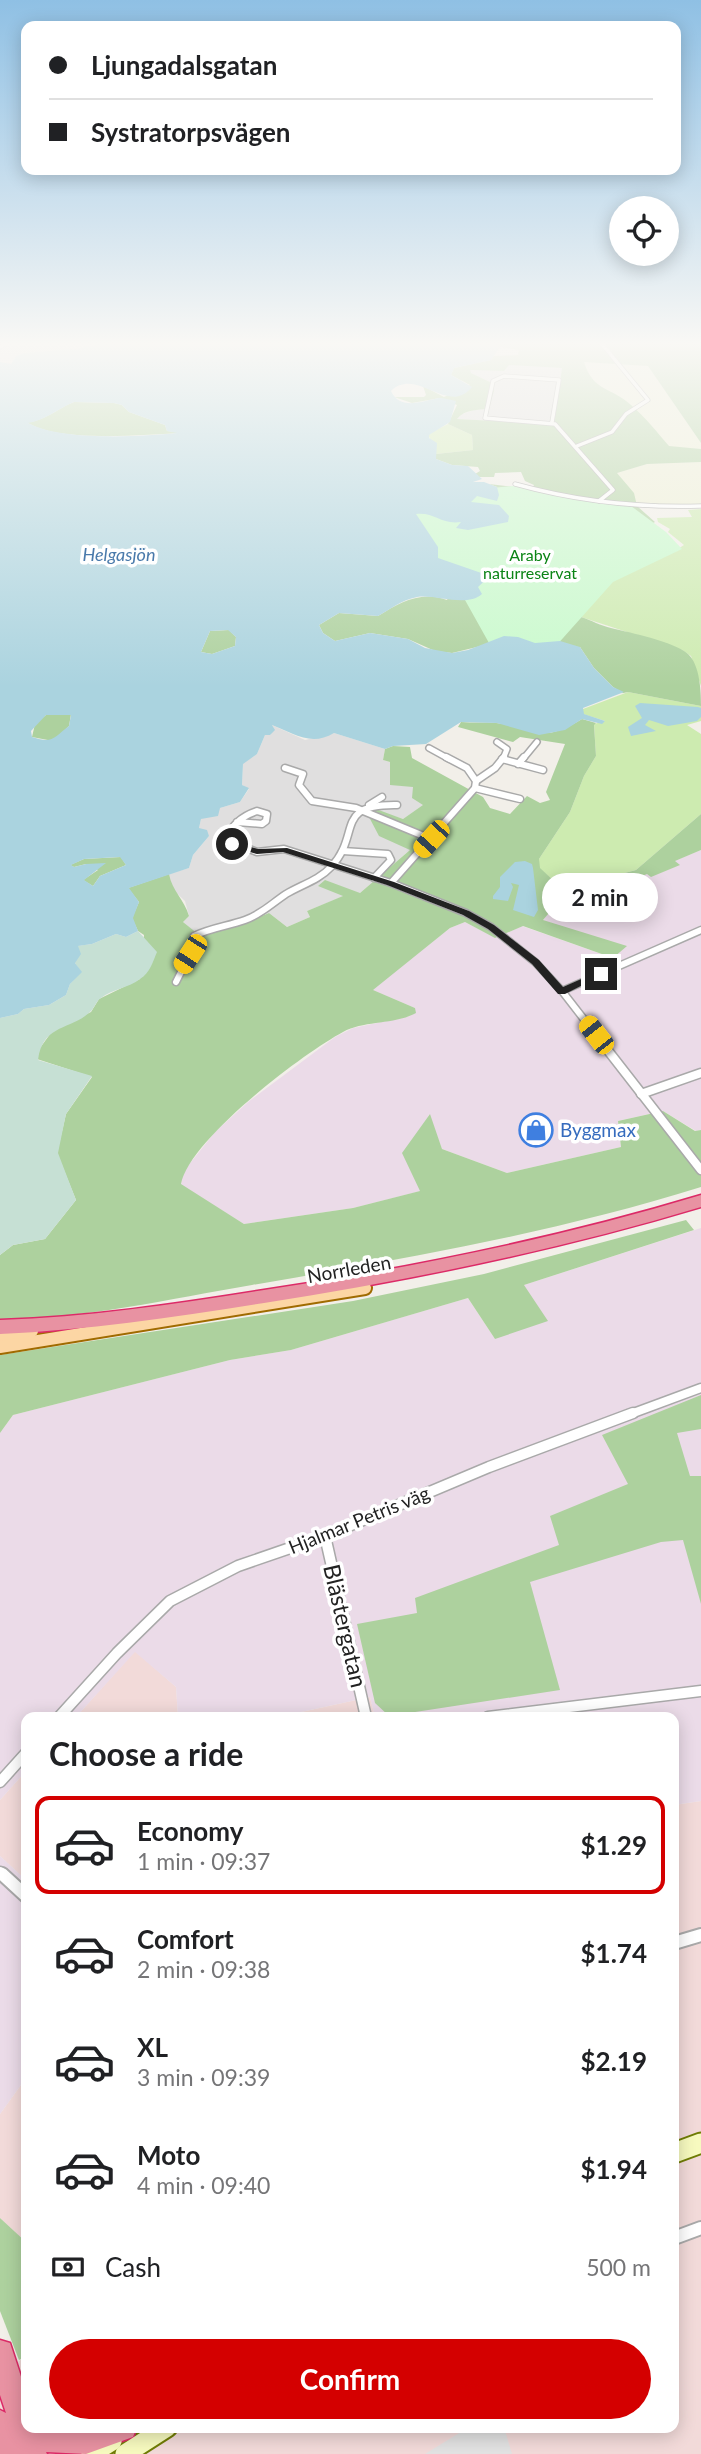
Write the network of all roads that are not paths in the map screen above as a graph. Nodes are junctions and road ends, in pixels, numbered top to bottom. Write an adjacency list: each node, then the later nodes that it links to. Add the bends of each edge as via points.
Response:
1 (587, 459): 3 (street, via 611,488)
2 (515, 484): 3 (street)
3 (601, 500): 4 (street)
4 (701, 506)
5 (498, 742): 8 (street, via 507,752)
6 (537, 742): 9 (street)
7 (429, 748): 12 (street, via 467,768)
8 (502, 760): 9 (street); 12 (street)
9 (518, 764): 11 (street)
10 (285, 768): 16 (street, via 303,774 299,785 312,801)
11 (543, 770)
12 (476, 784): 14 (street); 18 (street)
13 (382, 797): 16 (street)
14 (520, 799)
15 (397, 805): 16 (street)
16 (363, 809): 18 (street); 19 (street, via 349,823)
17 (237, 822): 20 (street, via 226,840 232,844 257,852 284,849)
18 (431, 839): 22 (street)
19 (343, 851): 20 (street); 21 (street, via 388,854 389,864)
20 (333, 865): 21 (street); 24 (street, via 265,911 194,936)
21 (374, 878): 22 (street)
22 (391, 883): 25 (street, via 491,927)
23 (701, 930): 25 (street)
24 (176, 982)
25 (562, 991): 27 (street)
26 (701, 1073): 27 (street)
27 (641, 1094): 28 (street)
28 (701, 1170)
29 (701, 1201): 32 (highway, Norrleden, via 573,1237 433,1268)
30 (701, 1208): 31 (highway, Norrleden, via 576,1242)
31 (365, 1288): 35 (main road, Norrleden)
32 (85, 1322): 33 (highway); 34 (main road, Norrleden)
33 (0, 1326)
34 (0, 1336)
35 (0, 1347)
36 (701, 1388): 37 (street, Hjalmar Petris väg, via 489,1467)
37 (325, 1536): 39 (street, Hjalmar Petris väg, via 238,1566 170,1601); 40 (street, Blästergatan)
38 (701, 1691): 41 (street)
39 (64, 1712)
40 (365, 1712)
41 (529, 1712)
42 (21, 1759): 43 (street)
43 (0, 1782)
44 (0, 1872): 45 (street)
45 (21, 1891)
46 (701, 1935): 47 (street)
47 (679, 1942)
48 (701, 2143): 49 (main road)
49 (679, 2151)
50 (701, 2228): 51 (street)
51 (679, 2236)
52 (0, 2353): 53 (highway)
53 (20, 2425): 57 (highway)
54 (24, 2433): 58 (highway)
55 (32, 2433): 56 (highway, via 53,2446)
56 (135, 2438): 59 (main road); 60 (main road)
57 (11, 2454)
58 (33, 2454)
59 (91, 2454)
60 (125, 2454)

